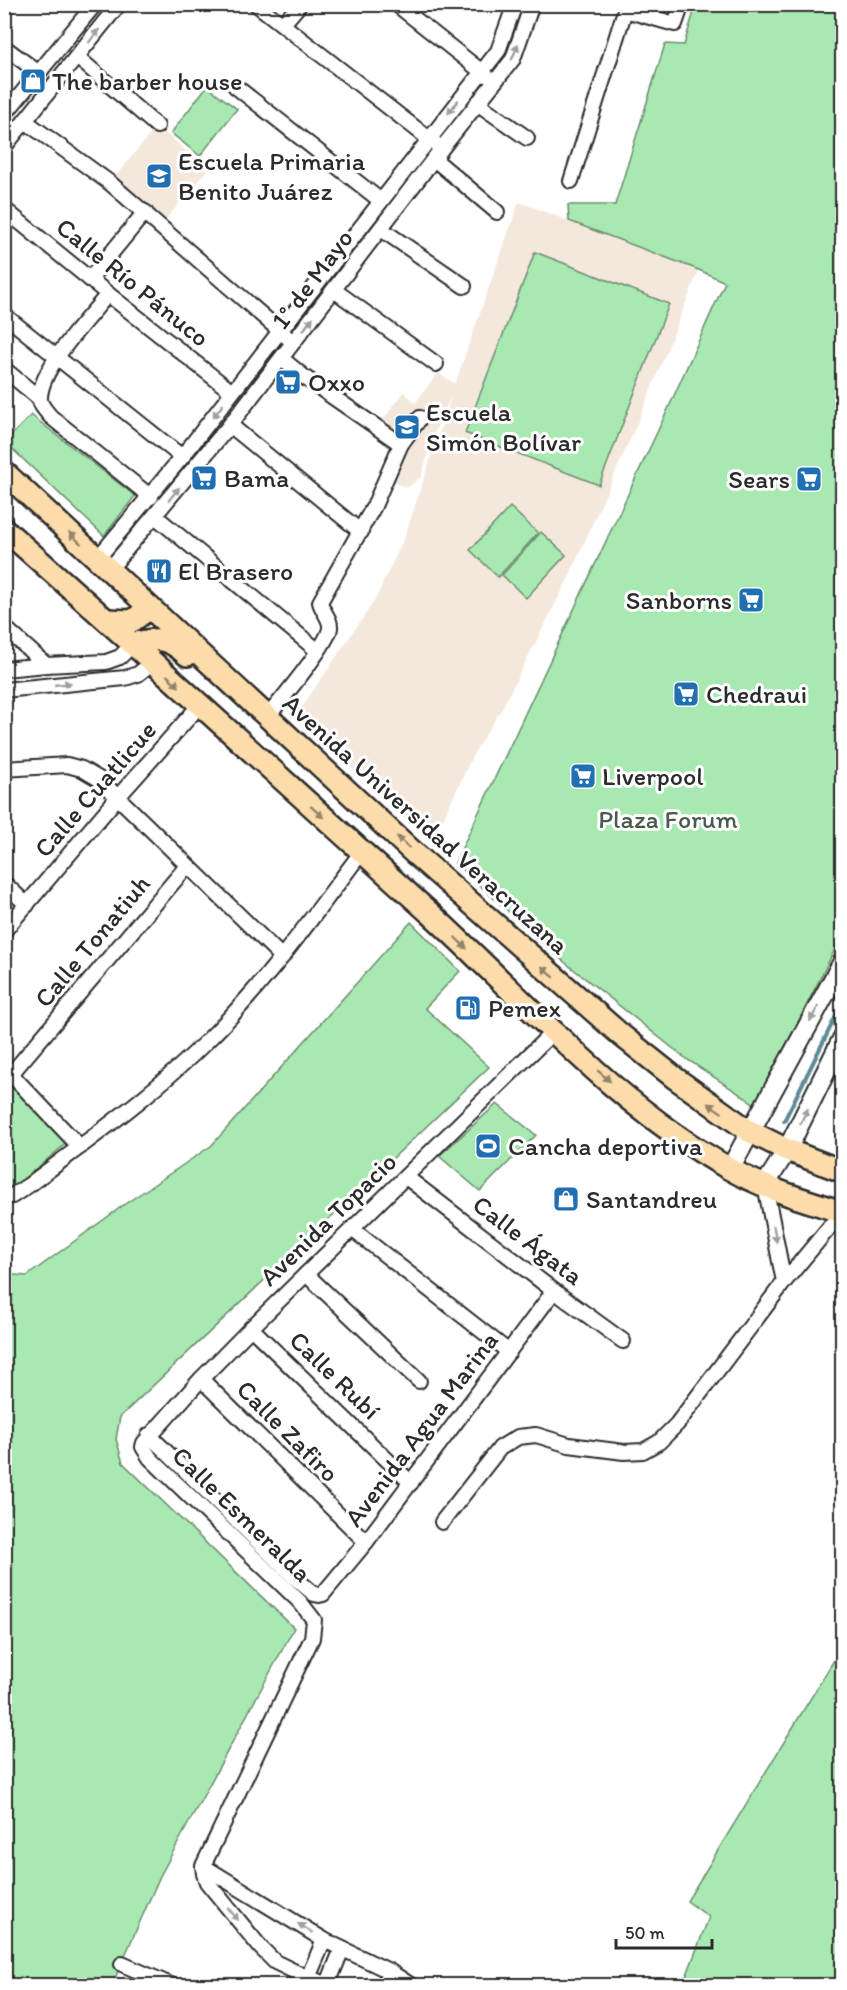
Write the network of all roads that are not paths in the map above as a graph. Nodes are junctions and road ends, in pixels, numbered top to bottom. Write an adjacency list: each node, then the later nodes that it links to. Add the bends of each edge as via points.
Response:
1 (119, 4): 12 (street, one-way to 1)
2 (256, 4): 10 (street)
3 (300, 4): 10 (street)
4 (396, 4): 13 (street)
5 (515, 4): 13 (street, 1° de Mayo, via 498,51)
6 (532, 4): 15 (street, 1° de Mayo, one-way to 6, via 513,59)
7 (682, 4): 9 (street, via 675,24)
8 (89, 7): 14 (street)
9 (626, 7): 25 (street)
10 (283, 24): 22 (street)
11 (4, 47): 14 (street)
12 (77, 57): 19 (street); 20 (street)
13 (481, 71): 15 (street); 22 (street, 1° de Mayo, one-way to 22)
14 (39, 74): 18 (street)
15 (494, 81): 17 (street, 1° de Mayo)
16 (235, 86): 26 (street)
17 (477, 104): 21 (street); 24 (street, 1° de Mayo)
18 (4, 115)
19 (25, 121): 23 (street); 28 (street)
20 (157, 126)
21 (528, 138)
22 (429, 139): 24 (street); 26 (street, 1° de Mayo)
23 (4, 147)
24 (438, 154): 29 (street); 30 (street, 1° de Mayo)
25 (571, 181)
26 (381, 201): 36 (street, 1° de Mayo)
27 (4, 209): 31 (street, Calle Río Pánuco)
28 (145, 212): 31 (street); 36 (street)
29 (497, 212)
30 (381, 229): 32 (street); 33 (street, 1° de Mayo)
31 (90, 279): 34 (street, Calle Río Pánuco)
32 (464, 286)
33 (334, 290): 37 (street, 1° de Mayo, one-way to 33); 40 (street)
34 (108, 294): 38 (street); 42 (street, Calle Río Pánuco)
35 (4, 315): 38 (street)
36 (280, 331): 37 (street); 42 (street, 1° de Mayo)
37 (294, 343): 39 (street, 1° de Mayo)
38 (57, 356): 43 (street); 47 (street)
39 (282, 359): 45 (street, 1° de Mayo); 46 (street)
40 (436, 364)
41 (4, 369): 43 (street)
42 (232, 392): 47 (street, 1° de Mayo, one-way to 47)
43 (39, 398): 49 (street, via 51,417)
44 (420, 418): 46 (street)
45 (230, 425): 50 (street, 1° de Mayo, one-way to 45); 52 (street)
46 (403, 442): 52 (street)
47 (182, 457): 49 (street, 1° de Mayo)
48 (4, 472): 53 (main road, Avenida Universidad Veracruzana, one-way to 48)
49 (151, 496): 53 (street, 1° de Mayo)
50 (155, 516): 53 (street, 1° de Mayo); 58 (street)
51 (4, 529): 55 (main road)
52 (360, 532): 58 (street, via 320,602 331,626)
53 (103, 565): 54 (main road, Avenida Universidad Veracruzana)
54 (144, 605): 55 (main road, via 132,621); 57 (main road); 64 (main road, Avenida Universidad Veracruzana)
55 (107, 620): 57 (main road)
56 (4, 627): 60 (street)
57 (143, 641): 59 (main road); 60 (street, via 106,662); 64 (main road, via 170,642 232,697)
58 (318, 651): 64 (street)
59 (153, 662): 62 (street, one-way to 59, via 125,678); 63 (main road, one-way to 63)
60 (46, 665): 61 (street)
61 (4, 669)
62 (4, 690)
63 (200, 706): 66 (street, Calle Cuatlicue); 67 (main road, one-way to 67)
64 (268, 716): 77 (main road, Avenida Universidad Veracruzana, one-way to 64, via 675,1078 553,976)
65 (4, 769): 66 (street, via 67,765 99,779)
66 (117, 798): 68 (street); 70 (street, Calle Cuatlicue)
67 (361, 853): 72 (street); 74 (main road, one-way to 74)
68 (187, 866): 72 (street); 76 (street, Calle Tonatiuh)
69 (4, 884): 70 (street)
70 (27, 905): 71 (street, Calle Cuatlicue)
71 (4, 931)
72 (282, 957): 78 (street, via 180,1067 139,1104)
73 (843, 963): 77 (street, one-way to 77)
74 (554, 1031): 80 (main road, one-way to 80, via 652,1117); 82 (street, Avenida Topacio)
75 (843, 1039): 79 (street, one-way to 75)
76 (8, 1071): 78 (street)
77 (749, 1131): 79 (main road, Avenida Universidad Veracruzana); 80 (street)
78 (80, 1147): 84 (street, via 29,1185)
79 (787, 1150): 81 (main road, Avenida Universidad Veracruzana); 83 (street)
80 (730, 1169): 83 (main road)
81 (843, 1171)
82 (406, 1177): 86 (street, Avenida Topacio); 89 (street, Calle Ágata)
83 (765, 1185): 85 (main road); 88 (street, one-way to 88)
84 (4, 1197)
85 (842, 1212): 88 (street)
86 (352, 1229): 87 (street, Avenida Topacio); 92 (street)
87 (306, 1274): 90 (street, Avenida Topacio); 94 (street)
88 (784, 1282): 97 (street, via 660,1442 643,1451 624,1452 570,1445 536,1435 518,1437 500,1448)
89 (555, 1291): 91 (street, Calle Ágata); 92 (street, Avenida Agua Marina)
90 (251, 1328): 93 (street, Avenida Topacio); 96 (street, Calle Rubí)
91 (622, 1341)
92 (509, 1352): 96 (street, Avenida Agua Marina)
93 (201, 1379): 95 (street, Avenida Topacio); 98 (street, Calle Zafiro)
94 (419, 1382)
95 (146, 1441): 98 (street, Avenida Agua Marina, via 314,1594 323,1594); 99 (street, Calle Esmeralda, via 150,1458 314,1620 312,1638)
96 (411, 1483): 98 (street, Avenida Agua Marina)
97 (442, 1522)
98 (366, 1542)
99 (203, 1866): 100 (street, one-way to 99); 104 (street, one-way to 104, via 207,1882 261,1948)
100 (324, 1940): 101 (street); 104 (street)
101 (342, 1949): 103 (street); 105 (street)
102 (122, 1964): 106 (street)
103 (389, 1971): 107 (street); 108 (street)
104 (307, 1982): 105 (street)
105 (329, 1985)
106 (173, 1986)
107 (384, 1986)
108 (412, 1986)

